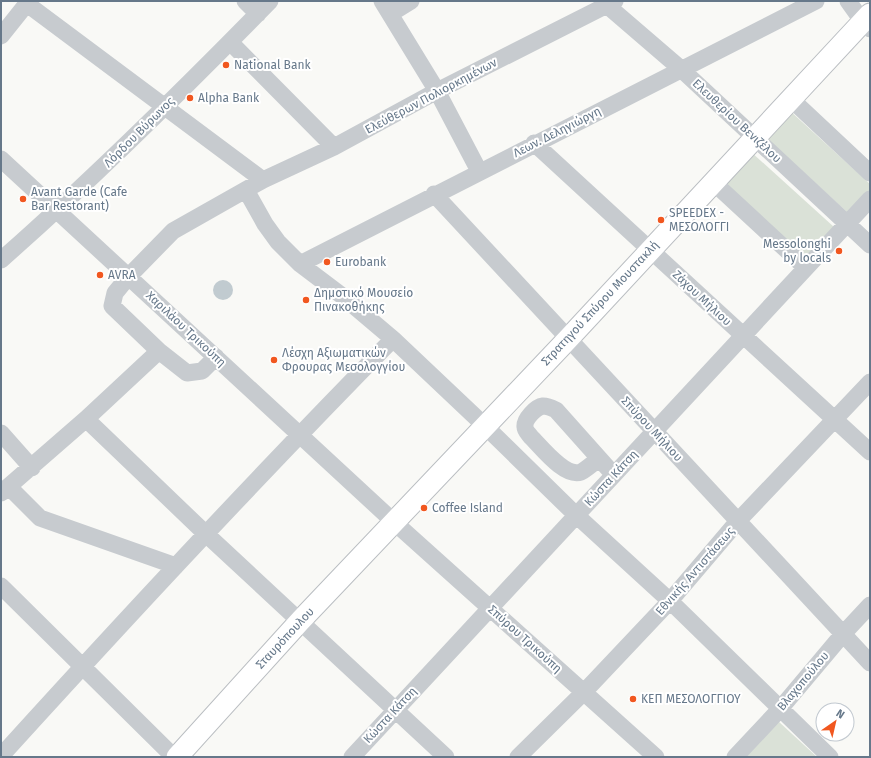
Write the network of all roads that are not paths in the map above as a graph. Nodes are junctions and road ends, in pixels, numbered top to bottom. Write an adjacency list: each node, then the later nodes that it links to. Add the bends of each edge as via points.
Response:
1 (245, 1): 9 (street)
2 (270, 1): 9 (street, Λόρδου Βύρωνος)
3 (411, 1): 8 (street)
4 (816, 1): 13 (street, Λεων. Δεληγιώργη)
5 (848, 1): 10 (street)
6 (28, 2): 11 (street); 16 (street)
7 (608, 2): 13 (street, Ελευθερίου Βενιζέλου); 14 (street, Ελεύθερων Πολιορκημένων)
8 (386, 8): 14 (street)
9 (258, 14): 12 (street, Λόρδου Βύρωνος)
10 (868, 22): 15 (main road, Στρατηγού Σπύρου Μουστακλή)
11 (1, 36)
12 (230, 42): 16 (street, Λόρδου Βύρωνος); 19 (street)
13 (681, 69): 17 (street, Ελευθερίου Βενιζέλου); 18 (street, Λεων. Δεληγιώργη)
14 (437, 91): 19 (street, Ελεύθερων Πολιορκημένων); 21 (street)
15 (791, 99): 17 (main road, Στρατηγού Σπύρου Μουστακλή); 22 (street)
16 (165, 107): 23 (street); 28 (street, Λόρδου Βύρωνος)
17 (755, 138): 24 (main road, Στρατηγού Σπύρου Μουστακλή); 29 (street, Ελευθερίου Βενιζέλου)
18 (534, 143): 21 (street, Λεων. Δεληγιώργη); 31 (street, Ζάχου Μήλιου)
19 (334, 147): 23 (street, Ελεύθερων Πολιορκημένων)
20 (1, 159): 28 (street, Χαριλάου Τρικούπη)
21 (479, 171): 26 (street, Λεων. Δεληγιώργη)
22 (870, 173)
23 (263, 180): 25 (street, Ελεύθερων Πολιορκημένων)
24 (714, 182): 31 (main road, Στρατηγού Σπύρου Μουστακλή); 34 (street)
25 (246, 190): 33 (street, via 278,242); 35 (street, Ελεύθερων Πολιορκημένων, via 173,231)
26 (434, 194): 33 (street, Λεων. Δεληγιώργη); 37 (street, Σπύρου Μήλιου)
27 (870, 199): 29 (street, Κώστα Κάτση)
28 (58, 210): 32 (street, Λόρδου Βύρωνος); 35 (street, Χαριλάου Τρικούπη)
29 (847, 224): 30 (street, Ελευθερίου Βενιζέλου); 34 (street, Κώστα Κάτση)
30 (870, 245)
31 (650, 249): 36 (street, Ζάχου Μήλιου); 37 (main road, Στρατηγού Σπύρου Μουστακλή)
32 (1, 260)
33 (300, 264): 38 (street)
34 (806, 268): 36 (street, Κώστα Κάτση)
35 (129, 276): 39 (street, Ελεύθερων Πολιορκημένων, via 115,293 112,306); 40 (street, Χαριλάου Τρικούπη)
36 (743, 335): 43 (street, Ζάχου Μήλιου); 45 (street, Κώστα Κάτση)
37 (568, 338): 44 (main road, Στρατηγού Σπύρου Μουστακλή); 45 (street, Σπύρου Μήλιου)
38 (393, 339): 44 (street); 47 (street)
39 (158, 351): 40 (street, via 187,373 202,371); 42 (street)
40 (216, 357): 47 (street, Χαριλάου Τρικούπη)
41 (870, 382): 43 (street, Εθνικής Αντιστάσεως)
42 (86, 419): 50 (street); 56 (street)
43 (834, 419): 48 (street, Ζάχου Μήλιου); 54 (street, Εθνικής Αντιστάσεως)
44 (485, 426): 53 (street); 55 (main road, Στρατηγού Σπύρου Μουστακλή)
45 (654, 431): 51 (street, Κώστα Κάτση); 54 (street, Σπύρου Μήλιου)
46 (1, 434): 50 (street)
47 (299, 434): 55 (street, Χαριλάου Τρικούπη); 56 (street)
48 (870, 452)
49 (599, 459): 51 (street)
50 (32, 468): 52 (street)
51 (614, 475): 53 (street, Κώστα Κάτση)
52 (5, 490): 57 (street, via 40,518)
53 (576, 515): 59 (street); 61 (street, Κώστα Κάτση)
54 (738, 521): 59 (street, Εθνικής Αντιστάσεως); 63 (street, Σπύρου Μήλιου)
55 (394, 522): 61 (street, Σπύρου Τρικούπη); 62 (main road, Σταυρόπουλου)
56 (206, 534): 57 (street); 62 (street)
57 (176, 566): 65 (street)
58 (1, 586): 65 (street)
59 (670, 601): 66 (street, Εθνικής Αντιστάσεως); 67 (street)
60 (870, 605): 63 (street, Βλαχοπούλου)
61 (490, 608): 66 (street, Σπύρου Τρικούπη); 68 (street, Κώστα Κάτση)
62 (301, 620): 68 (street); 71 (main road, Σταυρόπουλου)
63 (843, 634): 64 (street, Σπύρου Μήλιου); 67 (street, Βλαχοπούλου)
64 (870, 663)
65 (82, 667): 69 (street); 70 (street)
66 (584, 692): 74 (street, Εθνικής Αντιστάσεως); 75 (street, Σπύρου Τρικούπη)
67 (780, 708): 76 (street, Βλαχοπούλου); 77 (street)
68 (395, 710): 72 (street, Κώστα Κάτση); 73 (street)
69 (1, 756)
70 (174, 757)
71 (177, 757)
72 (352, 757)
73 (446, 757)
74 (518, 757)
75 (656, 757)
76 (735, 757)
77 (830, 757)

